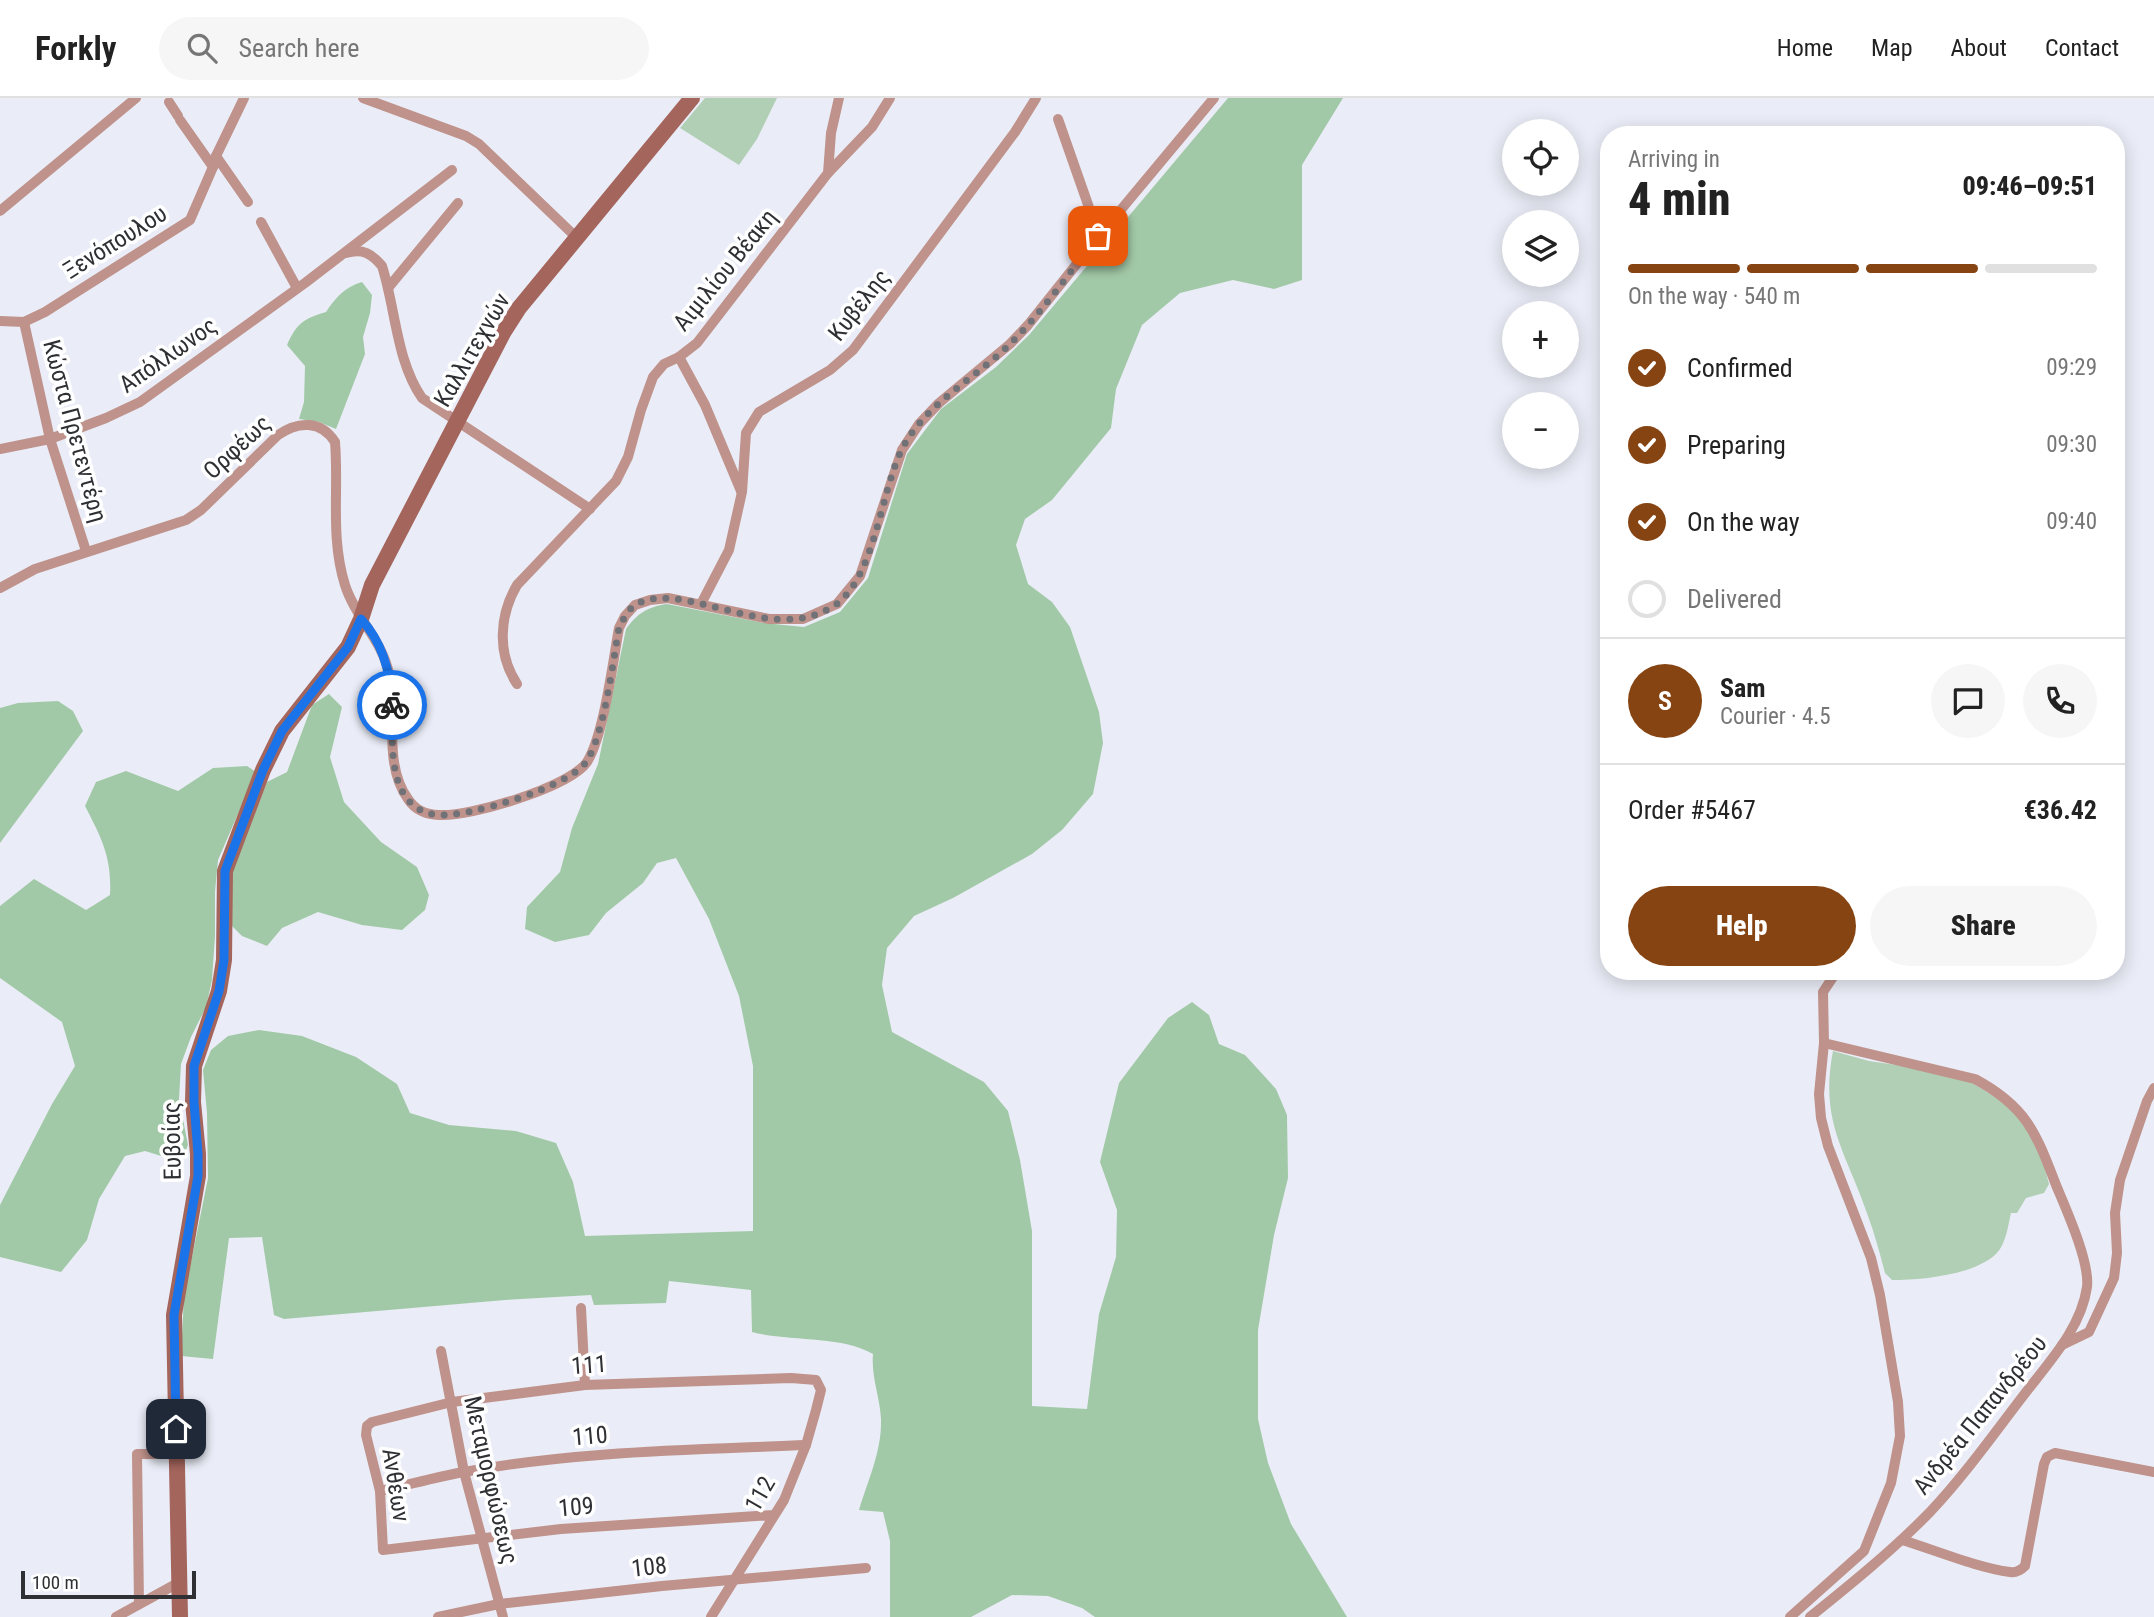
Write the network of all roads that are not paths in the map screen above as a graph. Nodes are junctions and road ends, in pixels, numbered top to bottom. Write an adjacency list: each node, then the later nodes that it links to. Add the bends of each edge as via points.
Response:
1 (136, 98): 16 (street)
2 (244, 98): 11 (street, Ξενόπουλου)
3 (363, 98): 19 (street, via 479,144)
4 (839, 98): 13 (street)
5 (890, 98): 13 (street, Αιμιλίου Βέακη, via 872,127)
6 (1036, 98): 29 (street, Κυβέλης, via 853,350 752,421 746,433)
7 (1214, 98): 18 (street, Ορφέως)
8 (689, 99): 19 (street, Καλλιτεχνών)
9 (169, 102): 11 (street)
10 (1058, 119): 18 (street)
11 (215, 162): 14 (street); 24 (street, Ξενόπουλου, via 190,220)
12 (452, 170): 20 (street, Απόλλωνος)
13 (828, 173): 25 (street, Αιμιλίου Βέακη, via 710,327)
14 (248, 202)
15 (458, 202): 22 (street)
16 (0, 211)
17 (261, 222): 21 (street)
18 (1098, 236): 33 (street, Ορφέως, via 1010,344 919,424 902,450 860,576 837,604 803,619 769,619)
19 (577, 237): 26 (street, Καλλιτεχνών, via 519,308)
20 (340, 254): 21 (street, Απόλλωνος); 22 (street, via 363,250 374,257 382,266)
21 (298, 288): 27 (street, Απόλλωνος, via 140,402)
22 (388, 288): 26 (street, via 414,387 422,398)
23 (0, 321): 24 (street)
24 (24, 322): 27 (street, Κώστα Πρετεντέρη)
25 (680, 357): 29 (street); 30 (street, Αιμιλίου Βέακη, via 664,364 653,377 628,457 616,481)
26 (458, 420): 30 (street); 34 (street, Καλλιτεχνών, via 372,584)
27 (50, 439): 28 (street, Απόλλωνος); 31 (street, Κώστα Πρετεντέρη)
28 (0, 449)
29 (742, 492): 33 (street, Κυβέλης, via 729,550)
30 (590, 509): 35 (street, Αιμιλίου Βέακη, via 508,600 503,652)
31 (86, 551): 32 (street, Ορφέως, via 35,569); 34 (street, Ορφέως, via 186,520 278,435 300,424 317,427 329,432 335,442 337,551)
32 (0, 588)
33 (701, 604): 34 (street, Ορφέως, via 650,600 625,616 598,733 585,764 526,797 438,815 422,812 401,787 387,664)
34 (361, 619): 47 (street, Ευβοίας, via 348,647 282,731 225,871 224,960 219,991 194,1066 198,1176 174,1315)
35 (517, 684)
36 (1831, 980): 37 (street, via 1823,992)
37 (1824, 1043): 40 (street, via 1975,1079 2016,1107 2049,1167 2081,1252 2087,1284 2081,1313); 65 (street, via 1821,1118 1871,1258 1900,1436 1891,1482 1864,1550)
38 (2154, 1088): 40 (street, Ανδρέα Παπανδρέου, via 2120,1181 2114,1278 2089,1332)
39 (581, 1308): 43 (street)
40 (2063, 1345): 53 (street, Ανδρέα Παπανδρέου, via 1948,1491)
41 (441, 1351): 44 (street, Μεταμορφώσεως)
42 (819, 1383): 43 (street, 111, via 791,1378); 46 (street, 112)
43 (585, 1385): 44 (street, 111)
44 (452, 1402): 45 (street, 111); 48 (street, Μεταμορφώσεως)
45 (367, 1426): 50 (street, Ανθέων)
46 (806, 1445): 48 (street, 110, via 550,1460); 51 (street, 112, via 784,1500)
47 (176, 1454): 57 (street, Ευβοίας); 58 (street, via 137,1454)
48 (464, 1472): 50 (street, 110); 52 (street, Μεταμορφώσεως)
49 (2154, 1472): 53 (street, via 2055,1453 2047,1457 2025,1566 2020,1571 2012,1573)
50 (380, 1491): 54 (street, Ανθέων)
51 (773, 1515): 52 (street, 109, via 649,1521); 56 (street, 112)
52 (480, 1539): 54 (street, 109); 59 (street, Μεταμορφώσεως)
53 (1902, 1540): 66 (street, Ανδρέα Παπανδρέου)
54 (383, 1550)
55 (866, 1568): 56 (street, 108)
56 (732, 1581): 59 (street, 108); 64 (street, 112)
57 (178, 1583): 58 (street); 61 (street, Ευβοίας)
58 (139, 1604): 60 (street)
59 (499, 1604): 62 (street, 108); 63 (street, Μεταμορφώσεως)
60 (116, 1617)
61 (180, 1617)
62 (438, 1617)
63 (503, 1617)
64 (711, 1617)
65 (1790, 1617)
66 (1810, 1617)

